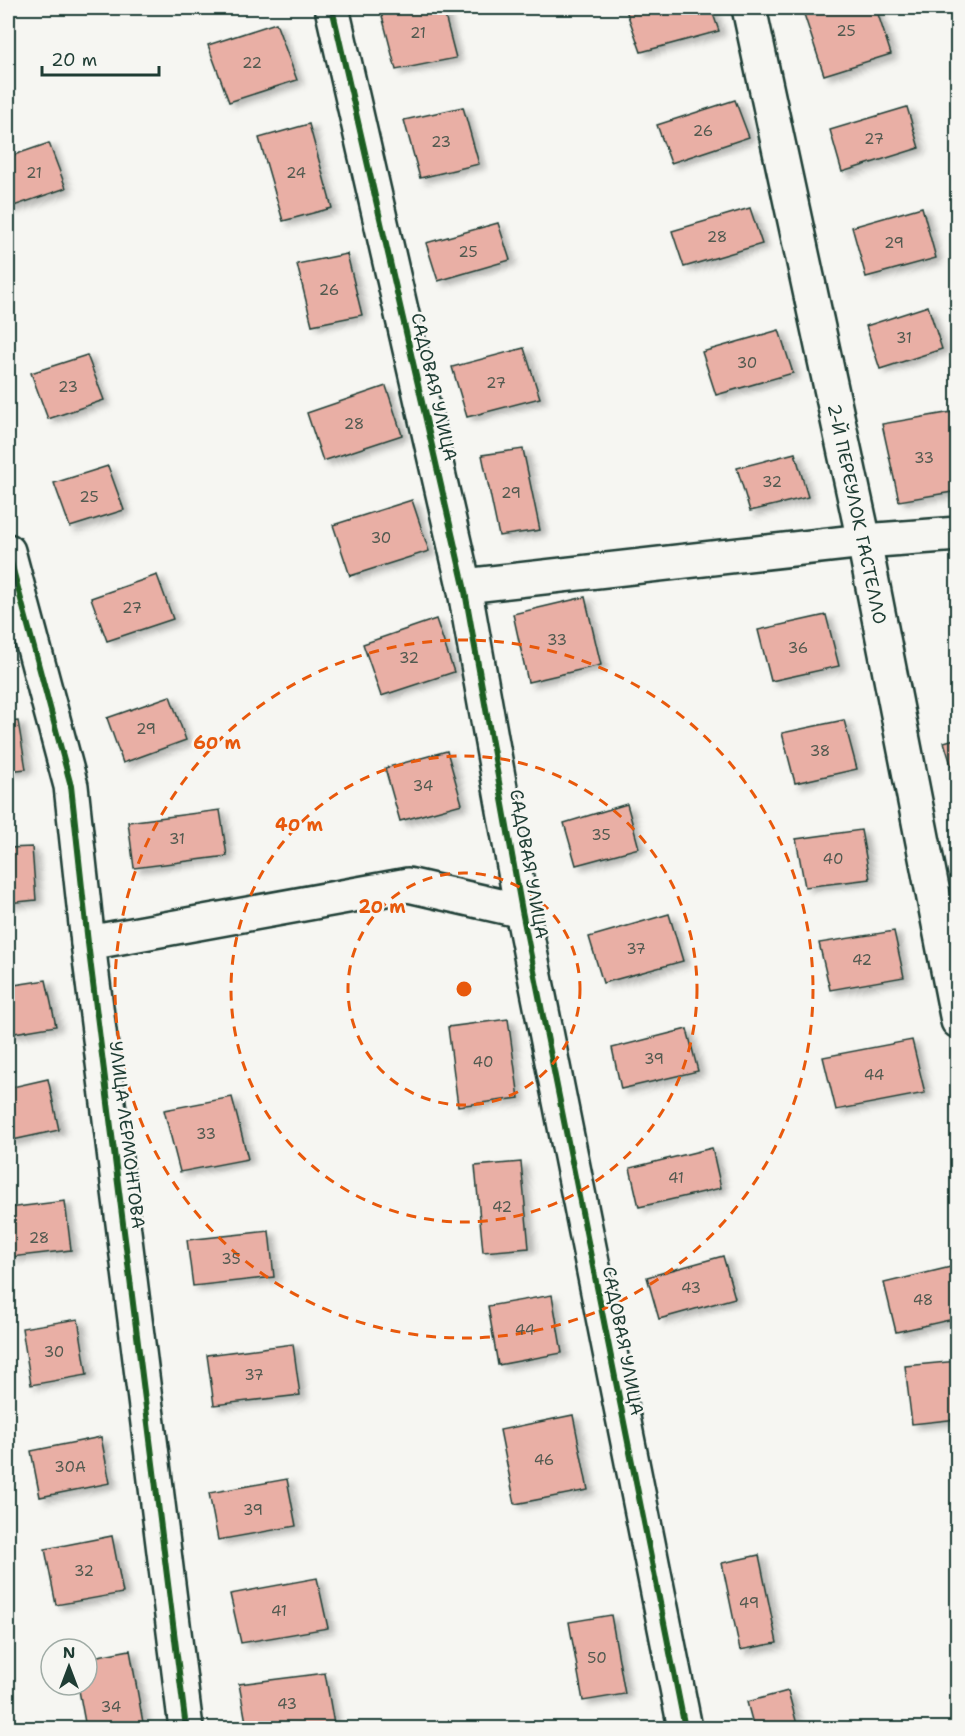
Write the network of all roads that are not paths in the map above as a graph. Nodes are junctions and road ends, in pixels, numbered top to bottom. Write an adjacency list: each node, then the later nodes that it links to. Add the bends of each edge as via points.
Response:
1 (332, 8): 6 (street, САДОВАЯ УЛИЦА)
2 (749, 8): 4 (street, 2-Й ПЕРЕУЛОК ГАСТЕЛЛО)
3 (957, 534): 4 (street)
4 (864, 541): 6 (street); 9 (street, 2-Й ПЕРЕУЛОК ГАСТЕЛЛО)
5 (8, 551): 8 (street, УЛИЦА ЛЕРМОНТОВА, via 71,786)
6 (464, 586): 7 (street, САДОВАЯ УЛИЦА)
7 (522, 911): 8 (street, via 408,885); 11 (street, САДОВАЯ УЛИЦА)
8 (88, 943): 10 (street, УЛИЦА ЛЕРМОНТОВА)
9 (957, 1022)
10 (186, 1728)
11 (685, 1728)

